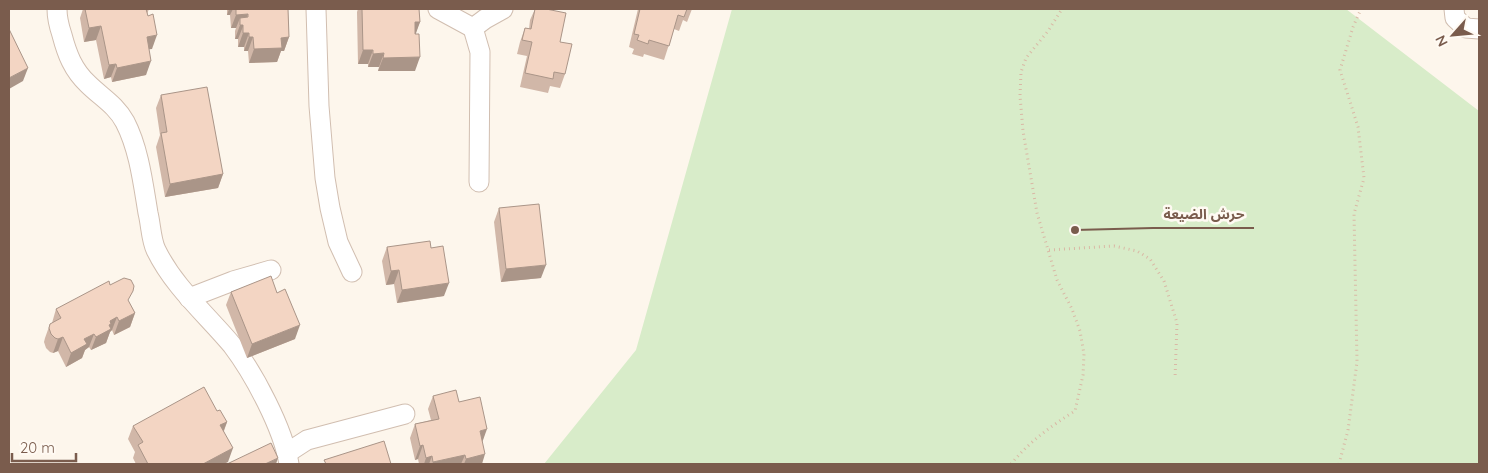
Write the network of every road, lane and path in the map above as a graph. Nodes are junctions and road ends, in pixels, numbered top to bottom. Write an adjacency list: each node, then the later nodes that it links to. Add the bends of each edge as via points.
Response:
1 (57, 9): 14 (street, via 68,57 75,71 118,110 125,122 137,156 155,249)
2 (316, 9): 13 (street, via 325,178 338,242)
3 (438, 9): 8 (street)
4 (503, 9): 8 (street)
5 (1062, 9): 11 (path, via 1026,58 1021,72 1023,131 1037,213)
6 (1360, 9): 19 (path, via 1340,70 1358,127 1364,178 1354,214 1357,362 1348,430)
7 (1454, 9): 9 (street, via 1455,18 1466,28)
8 (473, 28): 10 (street, via 480,52)
9 (1479, 29)
10 (479, 182)
11 (1049, 250): 15 (path, via 1114,246 1137,251 1150,259 1164,281 1177,323); 18 (path, via 1057,280 1080,331 1083,374 1075,411 1041,433)
12 (271, 270): 14 (street)
13 (352, 272)
14 (189, 298): 17 (street, via 247,367 269,408)
15 (1175, 379)
16 (405, 414): 17 (street, via 307,440)
17 (288, 459)
18 (1011, 464)
19 (1339, 464)

